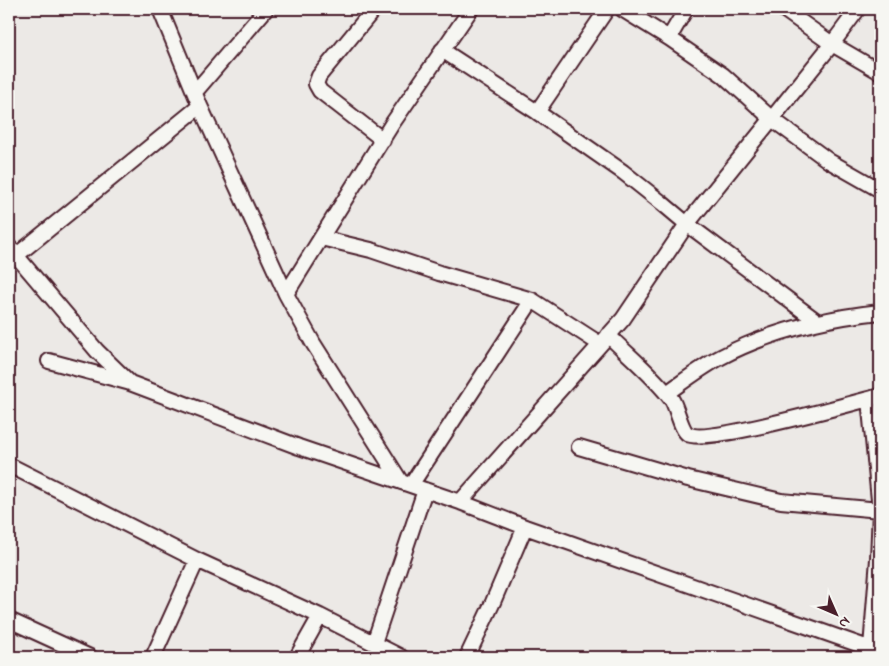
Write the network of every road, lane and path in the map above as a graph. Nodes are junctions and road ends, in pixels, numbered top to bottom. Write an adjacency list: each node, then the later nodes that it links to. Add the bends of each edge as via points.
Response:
1 (160, 9): 14 (street)
2 (266, 9): 14 (street)
3 (374, 9): 18 (street, via 319,76 316,84 320,91)
4 (470, 9): 12 (street)
5 (607, 9): 16 (street)
6 (622, 9): 10 (street)
7 (686, 9): 10 (street)
8 (782, 9): 11 (street)
9 (858, 9): 11 (street)
10 (669, 38): 17 (street, via 723,75)
11 (832, 44): 13 (street); 17 (street)
12 (442, 50): 16 (street); 18 (street)
13 (880, 72)
14 (194, 92): 15 (street)
15 (200, 106): 22 (street); 23 (street)
16 (537, 112): 20 (street, via 623,172)
17 (772, 119): 19 (street, via 828,161); 20 (street)
18 (383, 140): 21 (street)
19 (878, 184)
20 (686, 224): 26 (street); 27 (street, via 623,319)
21 (321, 238): 23 (street); 24 (street, via 371,250)
22 (13, 251): 29 (street, via 97,351)
23 (286, 294): 34 (street, via 313,343)
24 (532, 300): 27 (street); 34 (street)
25 (880, 312): 26 (street)
26 (818, 322): 30 (street, via 765,337 720,358)
27 (604, 339): 30 (street); 36 (street)
28 (49, 361): 29 (street)
29 (130, 383): 34 (street)
30 (666, 393): 31 (street, via 676,407 685,431 689,435 701,436 720,435 810,415)
31 (874, 397): 37 (street)
32 (579, 447): 37 (street, via 781,501)
33 (9, 465): 39 (street)
34 (406, 484): 35 (street)
35 (425, 490): 36 (street); 42 (street)
36 (460, 502): 38 (street)
37 (880, 510): 43 (street)
38 (525, 527): 43 (street); 48 (street)
39 (197, 560): 40 (street); 45 (street)
40 (320, 616): 42 (street); 46 (street)
41 (9, 620): 44 (street)
42 (374, 643): 47 (street)
43 (876, 650)
44 (90, 657)
45 (153, 657)
46 (297, 657)
47 (401, 657)
48 (466, 657)

